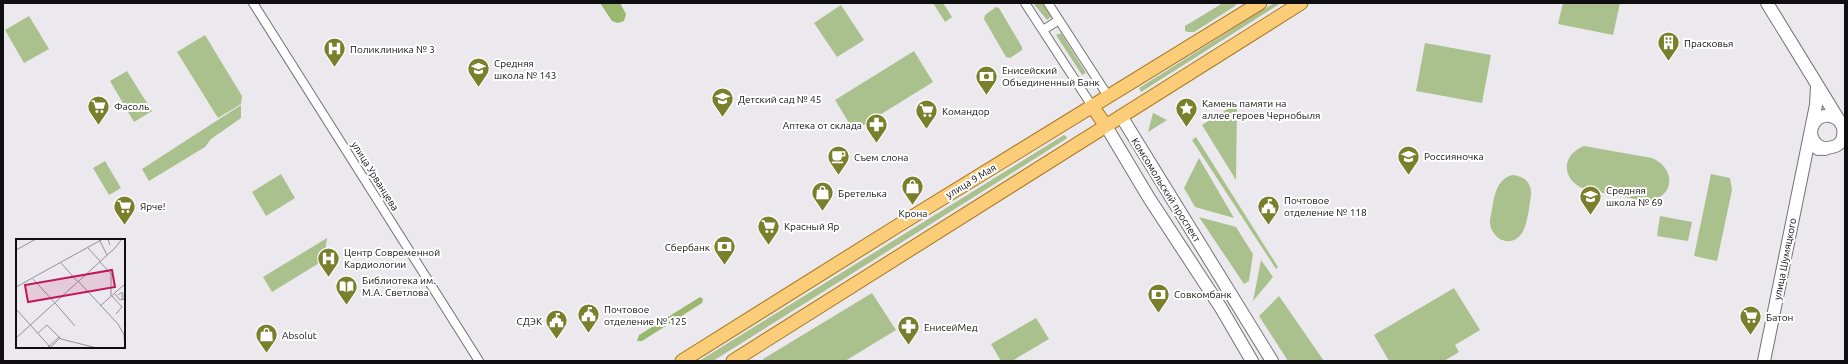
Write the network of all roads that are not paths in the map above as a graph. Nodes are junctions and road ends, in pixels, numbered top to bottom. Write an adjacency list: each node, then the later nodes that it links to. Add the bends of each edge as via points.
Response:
1 (253, 3): 19 (street, улица Урванцева)
2 (1024, 3): 8 (street, Комсомольский проспект)
3 (1048, 3): 7 (street, Комсомольский проспект)
4 (1260, 3): 10 (main road, улица 9 Мая)
5 (1301, 3): 12 (main road)
6 (1767, 3): 9 (main road)
7 (1059, 20): 8 (street); 10 (street, Комсомольский проспект)
8 (1043, 30): 11 (street, Комсомольский проспект)
9 (1817, 85): 14 (main road); 15 (main road, улица Шумяцкого)
10 (1108, 96): 11 (main road, улица 9 Мая); 12 (main road, Комсомольский проспект)
11 (1092, 106): 13 (main road, Комсомольский проспект); 20 (main road, улица 9 Мая)
12 (1121, 116): 13 (main road); 23 (main road, Комсомольский проспект)
13 (1106, 126): 21 (main road); 22 (main road, Комсомольский проспект)
14 (1843, 126): 15 (main road, via 1832,116 1827,116 1817,119); 16 (main road, via 1841,142)
15 (1811, 127): 16 (main road, via 1814,141 1820,147); 18 (main road, улица Шумяцкого)
16 (1828, 148): 17 (main road); 18 (main road, via 1811,152)
17 (1845, 150)
18 (1805, 157): 24 (main road, улица Шумяцкого)
19 (479, 361)
20 (682, 361)
21 (733, 361)
22 (1252, 361)
23 (1272, 361)
24 (1764, 361)

